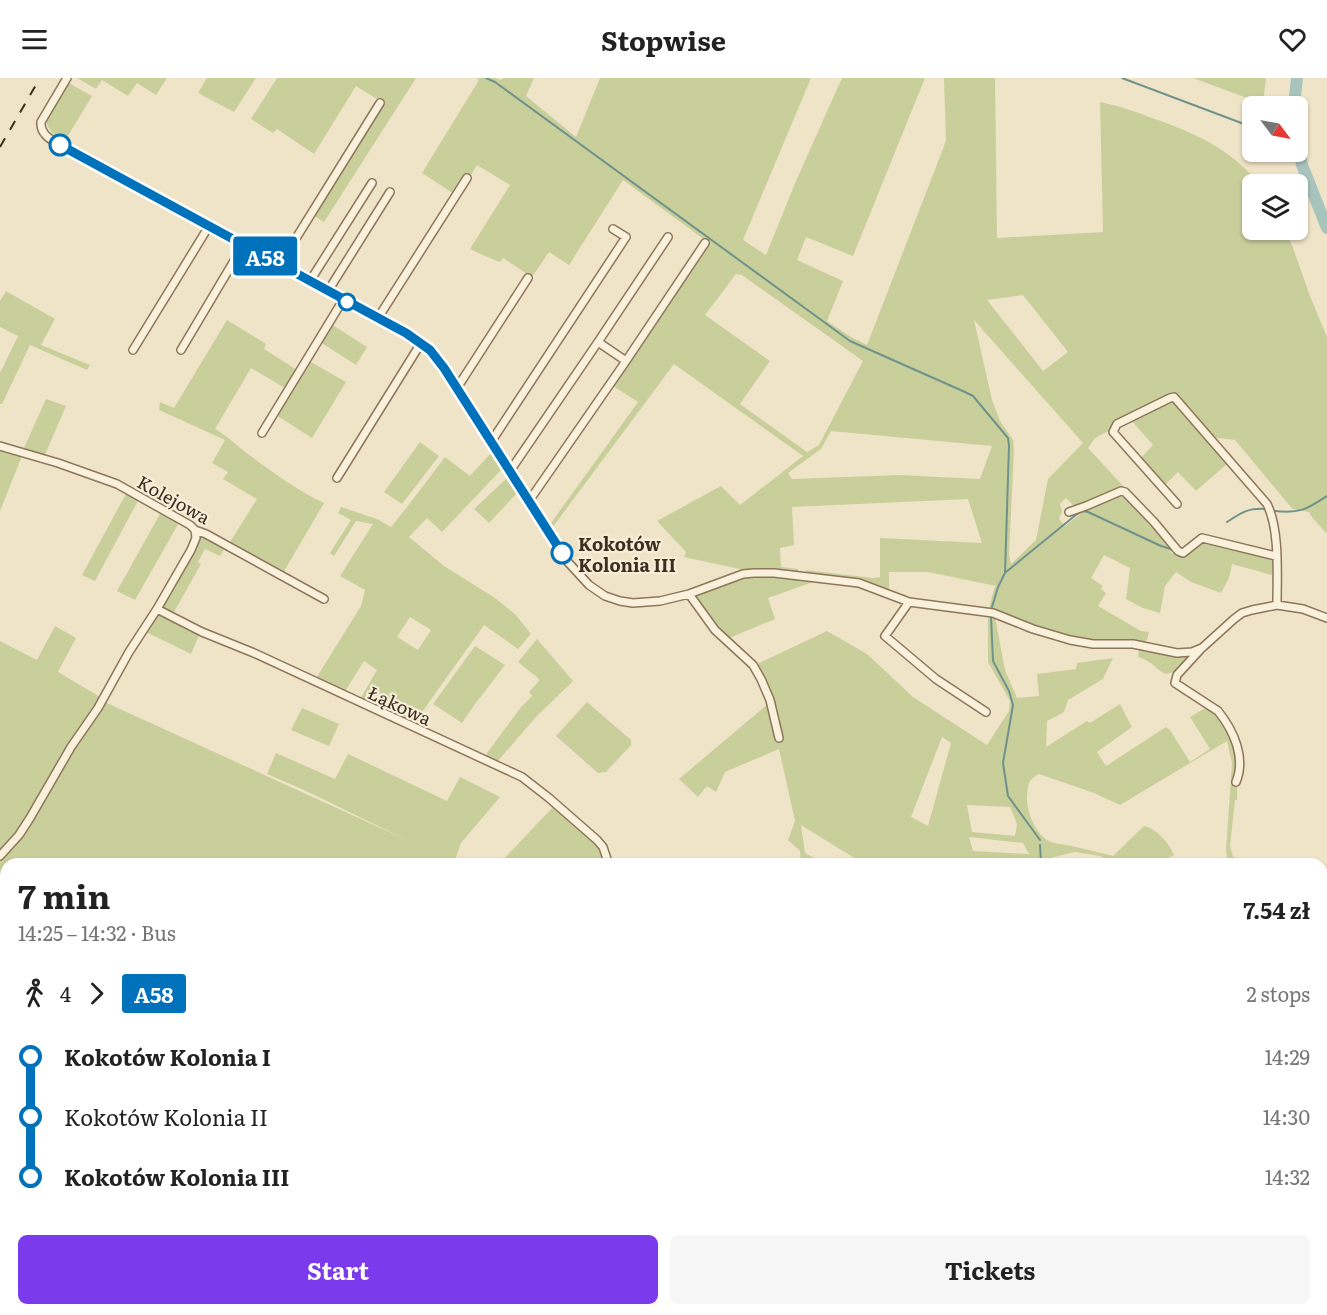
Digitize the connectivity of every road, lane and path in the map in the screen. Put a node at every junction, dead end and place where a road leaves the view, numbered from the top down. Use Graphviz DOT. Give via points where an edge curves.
graph roads {
  1 [pos="67,78"];
  2 [pos="380,103"];
  3 [pos="467,178"];
  4 [pos="372,183"];
  5 [pos="390,192"];
  6 [pos="209,226"];
  7 [pos="613,229"];
  8 [pos="668,237"];
  9 [pos="705,243"];
  10 [pos="244,244"];
  11 [pos="280,264"];
  12 [pos="528,278"];
  13 [pos="310,281"];
  14 [pos="328,291"];
  15 [pos="343,300"];
  16 [pos="378,318"];
  17 [pos="598,342"];
  18 [pos="421,343"];
  19 [pos="133,350"];
  20 [pos="181,350"];
  21 [pos="626,361"];
  22 [pos="458,388"];
  23 [pos="262,433"];
  24 [pos="491,442"];
  25 [pos="0,446"];
  26 [pos="510,471"];
  27 [pos="337,478"];
  28 [pos="529,501"];
  29 [pos="1177,504"];
  30 [pos="1069,512"];
  31 [pos="195,530"];
  32 [pos="1276,556"];
  33 [pos="689,594"];
  34 [pos="324,599"];
  35 [pos="909,602"];
  36 [pos="1277,605"];
  37 [pos="157,609"];
  38 [pos="1327,618"];
  39 [pos="1202,648"];
  40 [pos="986,712"];
  41 [pos="779,738"];
  42 [pos="1236,782"];
  43 [pos="0,856"];
  44 [pos="607,858"];
  1 -- 6 [label="street" via="43,117 41,127 45,134"];
  2 -- 11 [label="street"];
  3 -- 16 [label="street"];
  4 -- 13 [label="street"];
  5 -- 14 [label="street"];
  6 -- 10 [label="street"];
  6 -- 19 [label="street"];
  7 -- 24 [label="street" via="626,237"];
  8 -- 17 [label="street"];
  9 -- 21 [label="street"];
  10 -- 11 [label="street"];
  10 -- 20 [label="street"];
  11 -- 13 [label="street"];
  12 -- 22 [label="street"];
  13 -- 14 [label="street"];
  14 -- 15 [label="street"];
  15 -- 16 [label="street"];
  15 -- 23 [label="street"];
  16 -- 18 [label="street"];
  17 -- 21 [label="street"];
  17 -- 26 [label="street"];
  18 -- 22 [label="street"];
  18 -- 27 [label="street"];
  21 -- 28 [label="street"];
  22 -- 24 [label="street"];
  24 -- 26 [label="street"];
  25 -- 31 [label="street, Kolejowa" via="117,484"];
  26 -- 28 [label="street"];
  28 -- 33 [label="street" via="572,566 605,596 646,602"];
  29 -- 32 [label="street" via="1113,432 1116,424 1174,397 1267,504"];
  30 -- 32 [label="street" via="1121,491 1178,551 1183,553 1202,538"];
  31 -- 34 [label="street, Kolejowa"];
  31 -- 37 [label="street" via="191,550"];
  32 -- 36 [label="street"];
  33 -- 35 [label="street" via="728,579 760,573 859,584"];
  33 -- 41 [label="street" via="715,630 753,665 770,700"];
  35 -- 39 [label="street" via="993,612 1046,633 1092,644 1133,644 1177,653"];
  35 -- 40 [label="street" via="885,636 936,679"];
  36 -- 38 [label="street"];
  36 -- 39 [label="street" via="1242,613"];
  37 -- 43 [label="street" via="30,818"];
  37 -- 44 [label="street, Łąkowa" via="522,777 597,840"];
  39 -- 42 [label="street" via="1177,675 1175,683 1218,711 1229,726 1238,749"];
}
